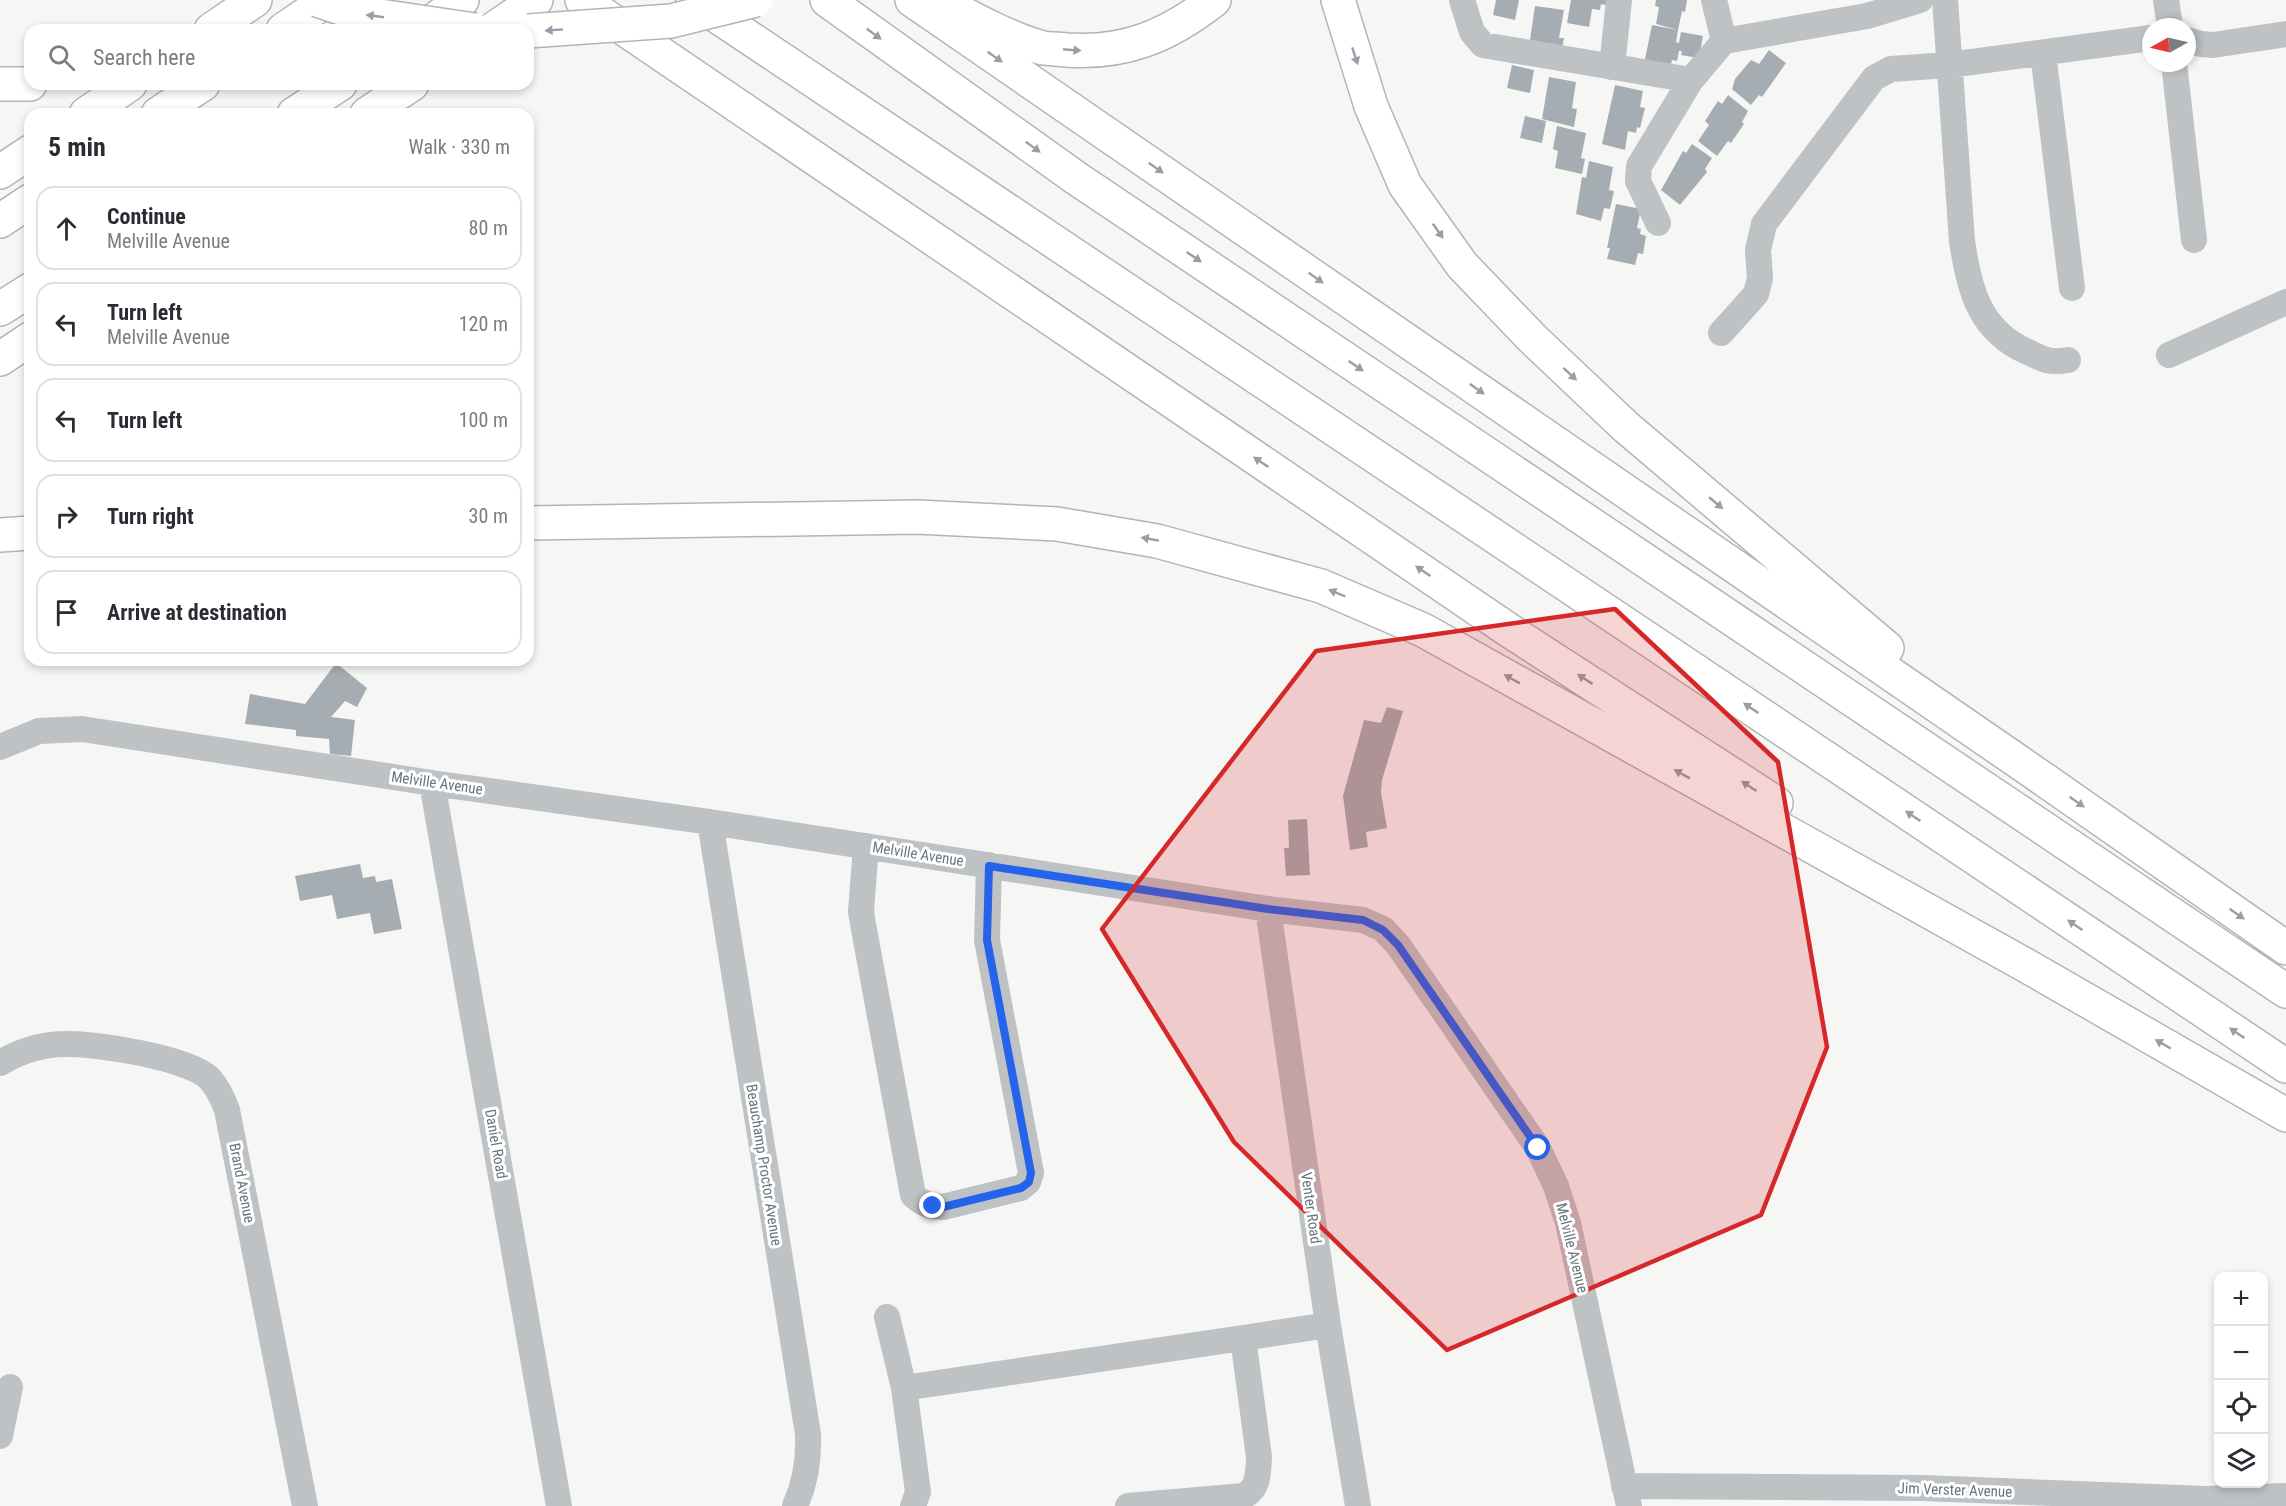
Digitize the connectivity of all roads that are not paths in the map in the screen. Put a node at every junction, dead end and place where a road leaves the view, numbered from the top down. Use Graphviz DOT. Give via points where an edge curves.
graph roads {
  1 [pos="317,0"];
  2 [pos="327,0"];
  3 [pos="462,0"];
  4 [pos="536,0"];
  5 [pos="582,0"];
  6 [pos="693,0"];
  7 [pos="756,0"];
  8 [pos="827,0"];
  9 [pos="912,0"];
  10 [pos="940,0"];
  11 [pos="1214,0"];
  12 [pos="1338,0"];
  13 [pos="1462,0"];
  14 [pos="1619,0"];
  15 [pos="1714,0"];
  16 [pos="1920,0"];
  17 [pos="1945,0"];
  18 [pos="2166,0"];
  19 [pos="247,5"];
  20 [pos="2169,18"];
  21 [pos="220,24"];
  22 [pos="292,24"];
  23 [pos="428,24"];
  24 [pos="434,24"];
  25 [pos="501,24"];
  26 [pos="534,31"];
  27 [pos="2286,34"];
  28 [pos="2142,39"];
  29 [pos="1724,41"];
  30 [pos="2196,43"];
  31 [pos="2043,53"];
  32 [pos="1949,65"];
  33 [pos="1612,67"];
  34 [pos="2175,72"];
  35 [pos="1691,80"];
  36 [pos="0,84"];
  37 [pos="24,84"];
  38 [pos="121,90"];
  39 [pos="194,90"];
  40 [pos="331,90"];
  41 [pos="403,90"];
  42 [pos="95,108"];
  43 [pos="167,108"];
  44 [pos="303,108"];
  45 [pos="376,108"];
  46 [pos="24,156"];
  47 [pos="0,172"];
  48 [pos="24,205"];
  49 [pos="0,221"];
  50 [pos="1658,223"];
  51 [pos="2194,240"];
  52 [pos="2072,288"];
  53 [pos="24,294"];
  54 [pos="2286,302"];
  55 [pos="0,309"];
  56 [pos="1721,333"];
  57 [pos="24,343"];
  58 [pos="2169,355"];
  59 [pos="0,359"];
  60 [pos="2068,360"];
  61 [pos="534,523"];
  62 [pos="24,533"];
  63 [pos="0,535"];
  64 [pos="0,747"];
  65 [pos="2029,769"];
  66 [pos="432,783"];
  67 [pos="710,822"];
  68 [pos="866,846"];
  69 [pos="989,866"];
  70 [pos="1268,909"];
  71 [pos="2286,948"];
  72 [pos="2027,966"];
  73 [pos="2286,991"];
  74 [pos="0,1063"];
  75 [pos="2286,1065"];
  76 [pos="2286,1116"];
  77 [pos="887,1317"];
  78 [pos="1328,1325"];
  79 [pos="1243,1338"];
  80 [pos="10,1387"];
  81 [pos="904,1388"];
  82 [pos="0,1436"];
  83 [pos="1626,1496"];
  84 [pos="2286,1496"];
  85 [pos="1924,1497"];
  86 [pos="1245,1501"];
  87 [pos="2207,1503"];
  88 [pos="305,1506"];
  89 [pos="559,1506"];
  90 [pos="795,1506"];
  91 [pos="913,1506"];
  92 [pos="1128,1506"];
  93 [pos="1358,1506"];
  24 -- 1 [label="highway, one-way, bridge" via="352,12"];
  2 -- 22 [label="highway"];
  3 -- 23 [label="highway"];
  4 -- 25 [label="highway"];
  72 -- 5 [label="highway, one-way" via="1504,626"];
  75 -- 6 [label="highway, one-way"];
  7 -- 26 [label="highway, one-way, bridge" via="671,21"];
  8 -- 73 [label="highway, one-way" via="1076,178"];
  9 -- 65 [label="highway, one-way"];
  10 -- 11 [label="highway, one-way" via="979,23 1043,48 1093,52 1145,41 1181,24"];
  12 -- 65 [label="highway, one-way" via="1371,106 1405,185 1462,265 1626,427"];
  13 -- 33 [label="street" via="1472,32 1483,45"];
  14 -- 33 [label="street"];
  15 -- 29 [label="street"];
  16 -- 29 [label="street" via="1867,15"];
  17 -- 32 [label="street"];
  18 -- 20 [label="street"];
  19 -- 21 [label="highway"];
  27 -- 30 [label="street" via="2213,45"];
  28 -- 31 [label="street"];
  29 -- 35 [label="street"];
  31 -- 32 [label="street"];
  31 -- 52 [label="street"];
  32 -- 56 [label="street" via="1890,69 1874,78 1764,224 1758,250 1760,278 1756,294"];
  32 -- 60 [label="street" via="1962,241 1977,304 1997,334 2017,348 2051,363"];
  33 -- 35 [label="street"];
  34 -- 51 [label="street"];
  35 -- 50 [label="street" via="1639,166 1638,181"];
  36 -- 37 [label="highway"];
  38 -- 42 [label="highway"];
  39 -- 43 [label="highway"];
  40 -- 44 [label="highway"];
  41 -- 45 [label="highway"];
  46 -- 47 [label="highway"];
  48 -- 49 [label="highway"];
  53 -- 55 [label="highway"];
  54 -- 58 [label="street"];
  57 -- 59 [label="highway"];
  72 -- 61 [label="highway, one-way" via="1423,630 1321,586 1158,541 1057,524 917,517"];
  62 -- 63 [label="highway"];
  64 -- 66 [label="street, Melville Avenue" via="39,731 82,729"];
  65 -- 71 [label="highway, one-way"];
  66 -- 67 [label="street, Melville Avenue"];
  66 -- 89 [label="street, Daniel Road"];
  67 -- 68 [label="street, Melville Avenue"];
  67 -- 90 [label="street, Beauchamp Proctor Avenue" via="808,1434 809,1454"];
  68 -- 69 [label="street, Melville Avenue"];
  68 -- 69 [label="street" via="861,911 871,972 913,1195 933,1206 1021,1188 1029,1182 1031,1173 987,940"];
  69 -- 70 [label="street, Melville Avenue"];
  70 -- 78 [label="street, Venter Road"];
  70 -- 83 [label="street, Melville Avenue" via="1363,920 1383,930 1398,945 1538,1148 1568,1223"];
  76 -- 72 [label="highway, one-way"];
  74 -- 88 [label="street, Brand Avenue" via="39,1047 68,1044 123,1051 187,1066 208,1077 220,1093 227,1110"];
  77 -- 81 [label="street"];
  78 -- 79 [label="street"];
  78 -- 93 [label="street, Venter Road"];
  79 -- 81 [label="street"];
  79 -- 86 [label="street" via="1259,1457 1258,1476"];
  80 -- 82 [label="street"];
  81 -- 91 [label="street" via="918,1492"];
  83 -- 85 [label="street, Jim Verster Avenue"];
  84 -- 87 [label="street, Jim Verster Avenue"];
  85 -- 87 [label="street, Jim Verster Avenue"];
  86 -- 92 [label="street"];
}
